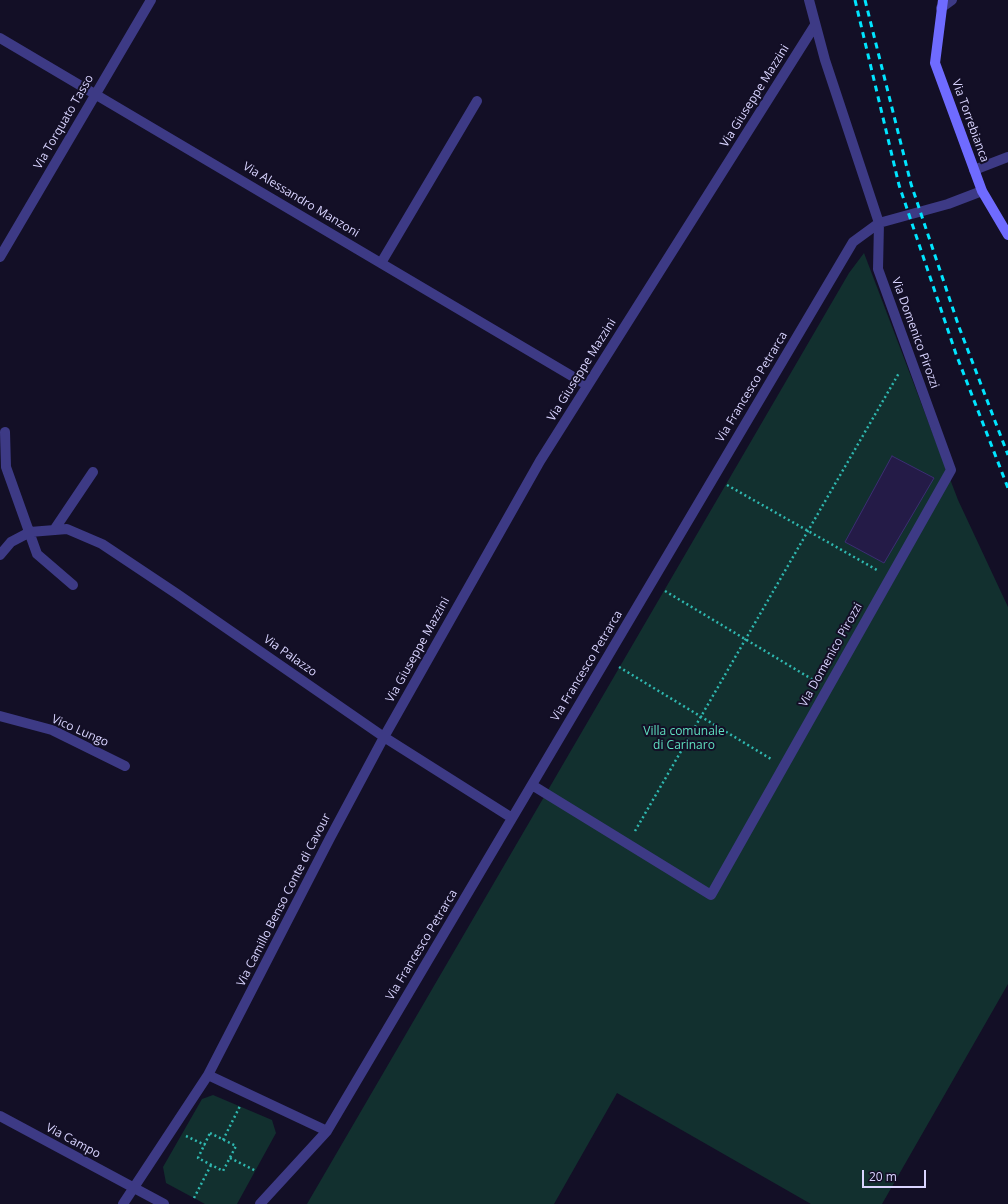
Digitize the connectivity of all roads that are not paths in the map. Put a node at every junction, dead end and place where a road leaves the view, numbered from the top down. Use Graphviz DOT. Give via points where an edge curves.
graph roads {
  1 [pos="151,0"];
  2 [pos="809,0"];
  3 [pos="952,0"];
  4 [pos="942,4"];
  5 [pos="815,25"];
  6 [pos="0,38"];
  7 [pos="96,94"];
  8 [pos="477,101"];
  9 [pos="1008,157"];
  10 [pos="974,170"];
  11 [pos="982,192"];
  12 [pos="879,223"];
  13 [pos="1008,235"];
  14 [pos="0,257"];
  15 [pos="382,263"];
  16 [pos="587,385"];
  17 [pos="5,432"];
  18 [pos="93,472"];
  19 [pos="51,531"];
  20 [pos="30,532"];
  21 [pos="0,555"];
  22 [pos="73,585"];
  23 [pos="0,716"];
  24 [pos="384,737"];
  25 [pos="125,766"];
  26 [pos="532,785"];
  27 [pos="512,818"];
  28 [pos="208,1075"];
  29 [pos="0,1116"];
  30 [pos="327,1131"];
  31 [pos="133,1188"];
  32 [pos="123,1204"];
  33 [pos="164,1204"];
  34 [pos="260,1204"];
  1 -- 7 [label="street, Via Torquato Tasso"];
  2 -- 5 [label="street, Via Domenico Pirozzi"];
  3 -- 4 [label="street"];
  4 -- 10 [label="main road, Via Torrebianca" via="935,63"];
  5 -- 12 [label="street, Via Domenico Pirozzi" via="824,60"];
  5 -- 16 [label="street, Via Giuseppe Mazzini"];
  6 -- 7 [label="street, Via Alessandro Manzoni"];
  7 -- 14 [label="street, Via Torquato Tasso"];
  7 -- 15 [label="street, Via Alessandro Manzoni"];
  8 -- 15 [label="street"];
  9 -- 10 [label="street"];
  10 -- 11 [label="main road, Via Torrebianca"];
  11 -- 12 [label="street"];
  11 -- 13 [label="main road, Via Torrebianca"];
  12 -- 26 [label="street, Via Francesco Petrarca" via="853,242"];
  12 -- 26 [label="street, Via Domenico Pirozzi" via="878,269 951,470 711,895"];
  15 -- 16 [label="street, Via Alessandro Manzoni"];
  16 -- 24 [label="street, Via Giuseppe Mazzini" via="540,461"];
  17 -- 20 [label="street" via="6,467"];
  18 -- 19 [label="street"];
  19 -- 20 [label="street, Via Palazzo"];
  19 -- 24 [label="street, Via Palazzo" via="67,530 102,544"];
  20 -- 21 [label="street" via="11,542"];
  20 -- 22 [label="street" via="37,554"];
  23 -- 25 [label="street, Vico Lungo" via="52,730"];
  24 -- 27 [label="street, Via Palazzo"];
  24 -- 28 [label="street, Via Camillo Benso Conte di Cavour"];
  26 -- 27 [label="street, Via Francesco Petrarca"];
  27 -- 30 [label="street, Via Francesco Petrarca"];
  28 -- 30 [label="street"];
  28 -- 31 [label="street, Via Camillo Benso Conte di Cavour"];
  29 -- 31 [label="street, Via Campo"];
  30 -- 34 [label="street, Via Francesco Petrarca"];
  31 -- 32 [label="street, Via Camillo Benso Conte di Cavour"];
  31 -- 33 [label="street, Via Campo"];
}
